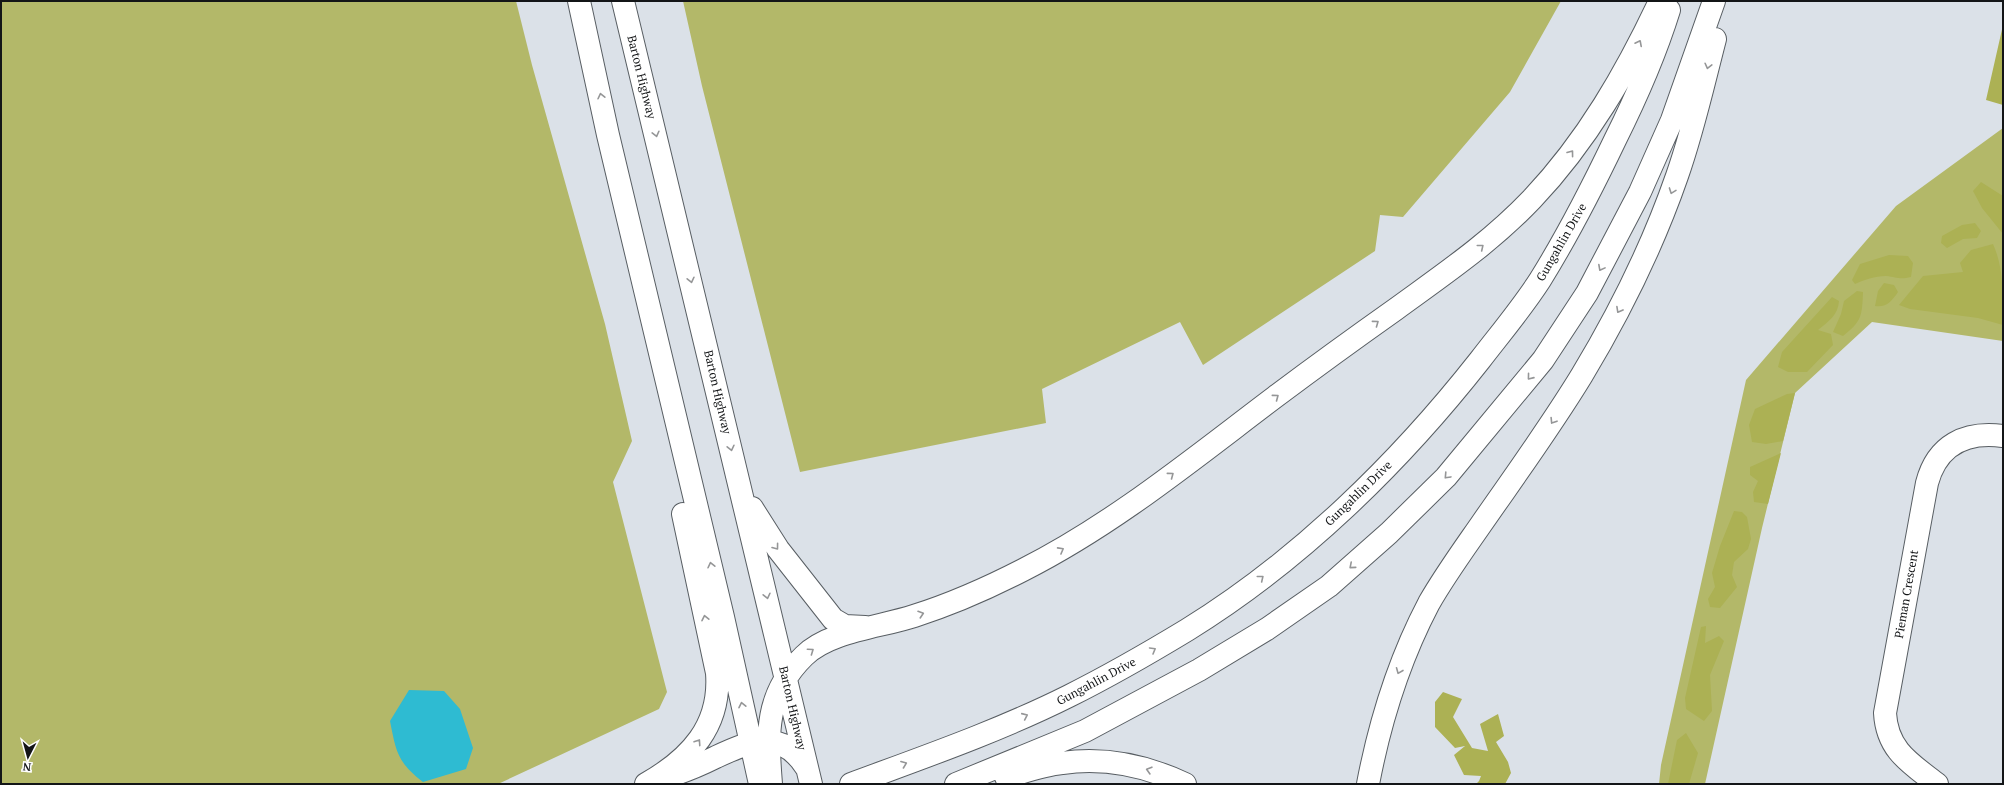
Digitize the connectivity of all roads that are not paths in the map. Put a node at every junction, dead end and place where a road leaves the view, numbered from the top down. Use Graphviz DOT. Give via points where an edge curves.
graph roads {
  1 [pos="579,1"];
  2 [pos="623,1"];
  3 [pos="1660,1"];
  4 [pos="1672,1"];
  5 [pos="1714,1"];
  6 [pos="1724,1"];
  7 [pos="608,135"];
  8 [pos="2003,436"];
  9 [pos="741,490"];
  10 [pos="883,625"];
  11 [pos="786,681"];
  12 [pos="759,742"];
  13 [pos="809,777"];
  14 [pos="859,781"];
  15 [pos="647,784"];
  16 [pos="760,784"];
  17 [pos="771,784"];
  18 [pos="956,784"];
  19 [pos="983,784"];
  20 [pos="1185,784"];
  21 [pos="1368,784"];
  22 [pos="1937,784"];
  7 -- 1 [label="main road, one-way"];
  2 -- 9 [label="main road, Barton Highway, one-way"];
  10 -- 3 [label="main road, one-way" via="927,612 979,592 1074,542 1140,498 1350,342 1452,270 1513,217 1567,158 1615,88"];
  14 -- 4 [label="main road, Gungahlin Drive, one-way" via="996,729 1068,697 1189,629 1247,589 1305,543 1362,492 1458,388 1539,281 1594,184 1635,100"];
  5 -- 18 [label="main road, one-way" via="1672,120 1640,192 1587,293 1543,360 1446,477 1389,534 1329,586 1267,629 1199,670 1085,731"];
  6 -- 21 [label="main road, one-way" via="1680,168 1622,305 1542,439 1430,602 1388,701"];
  12 -- 7 [label="main road, one-way" via="717,594"];
  15 -- 7 [label="main road, one-way" via="679,763 697,745 713,712 717,678 643,324"];
  8 -- 22 [label="main road, Pieman Crescent" via="1984,434 1955,443 1934,464 1927,483 1885,713 1888,732 1896,748"];
  9 -- 10 [label="main road, one-way" via="770,539 833,619 850,627"];
  9 -- 11 [label="main road, Barton Highway, one-way"];
  11 -- 10 [label="main road, one-way" via="803,657 822,644"];
  11 -- 12 [label="main road"];
  11 -- 13 [label="main road, Barton Highway"];
  12 -- 13 [label="main road" via="778,743 788,747 799,757"];
  12 -- 15 [label="main road"];
  12 -- 16 [label="main road"];
  12 -- 17 [label="main road"];
  20 -- 19 [label="main road, one-way" via="1137,766 1097,761 1061,763"];
}
